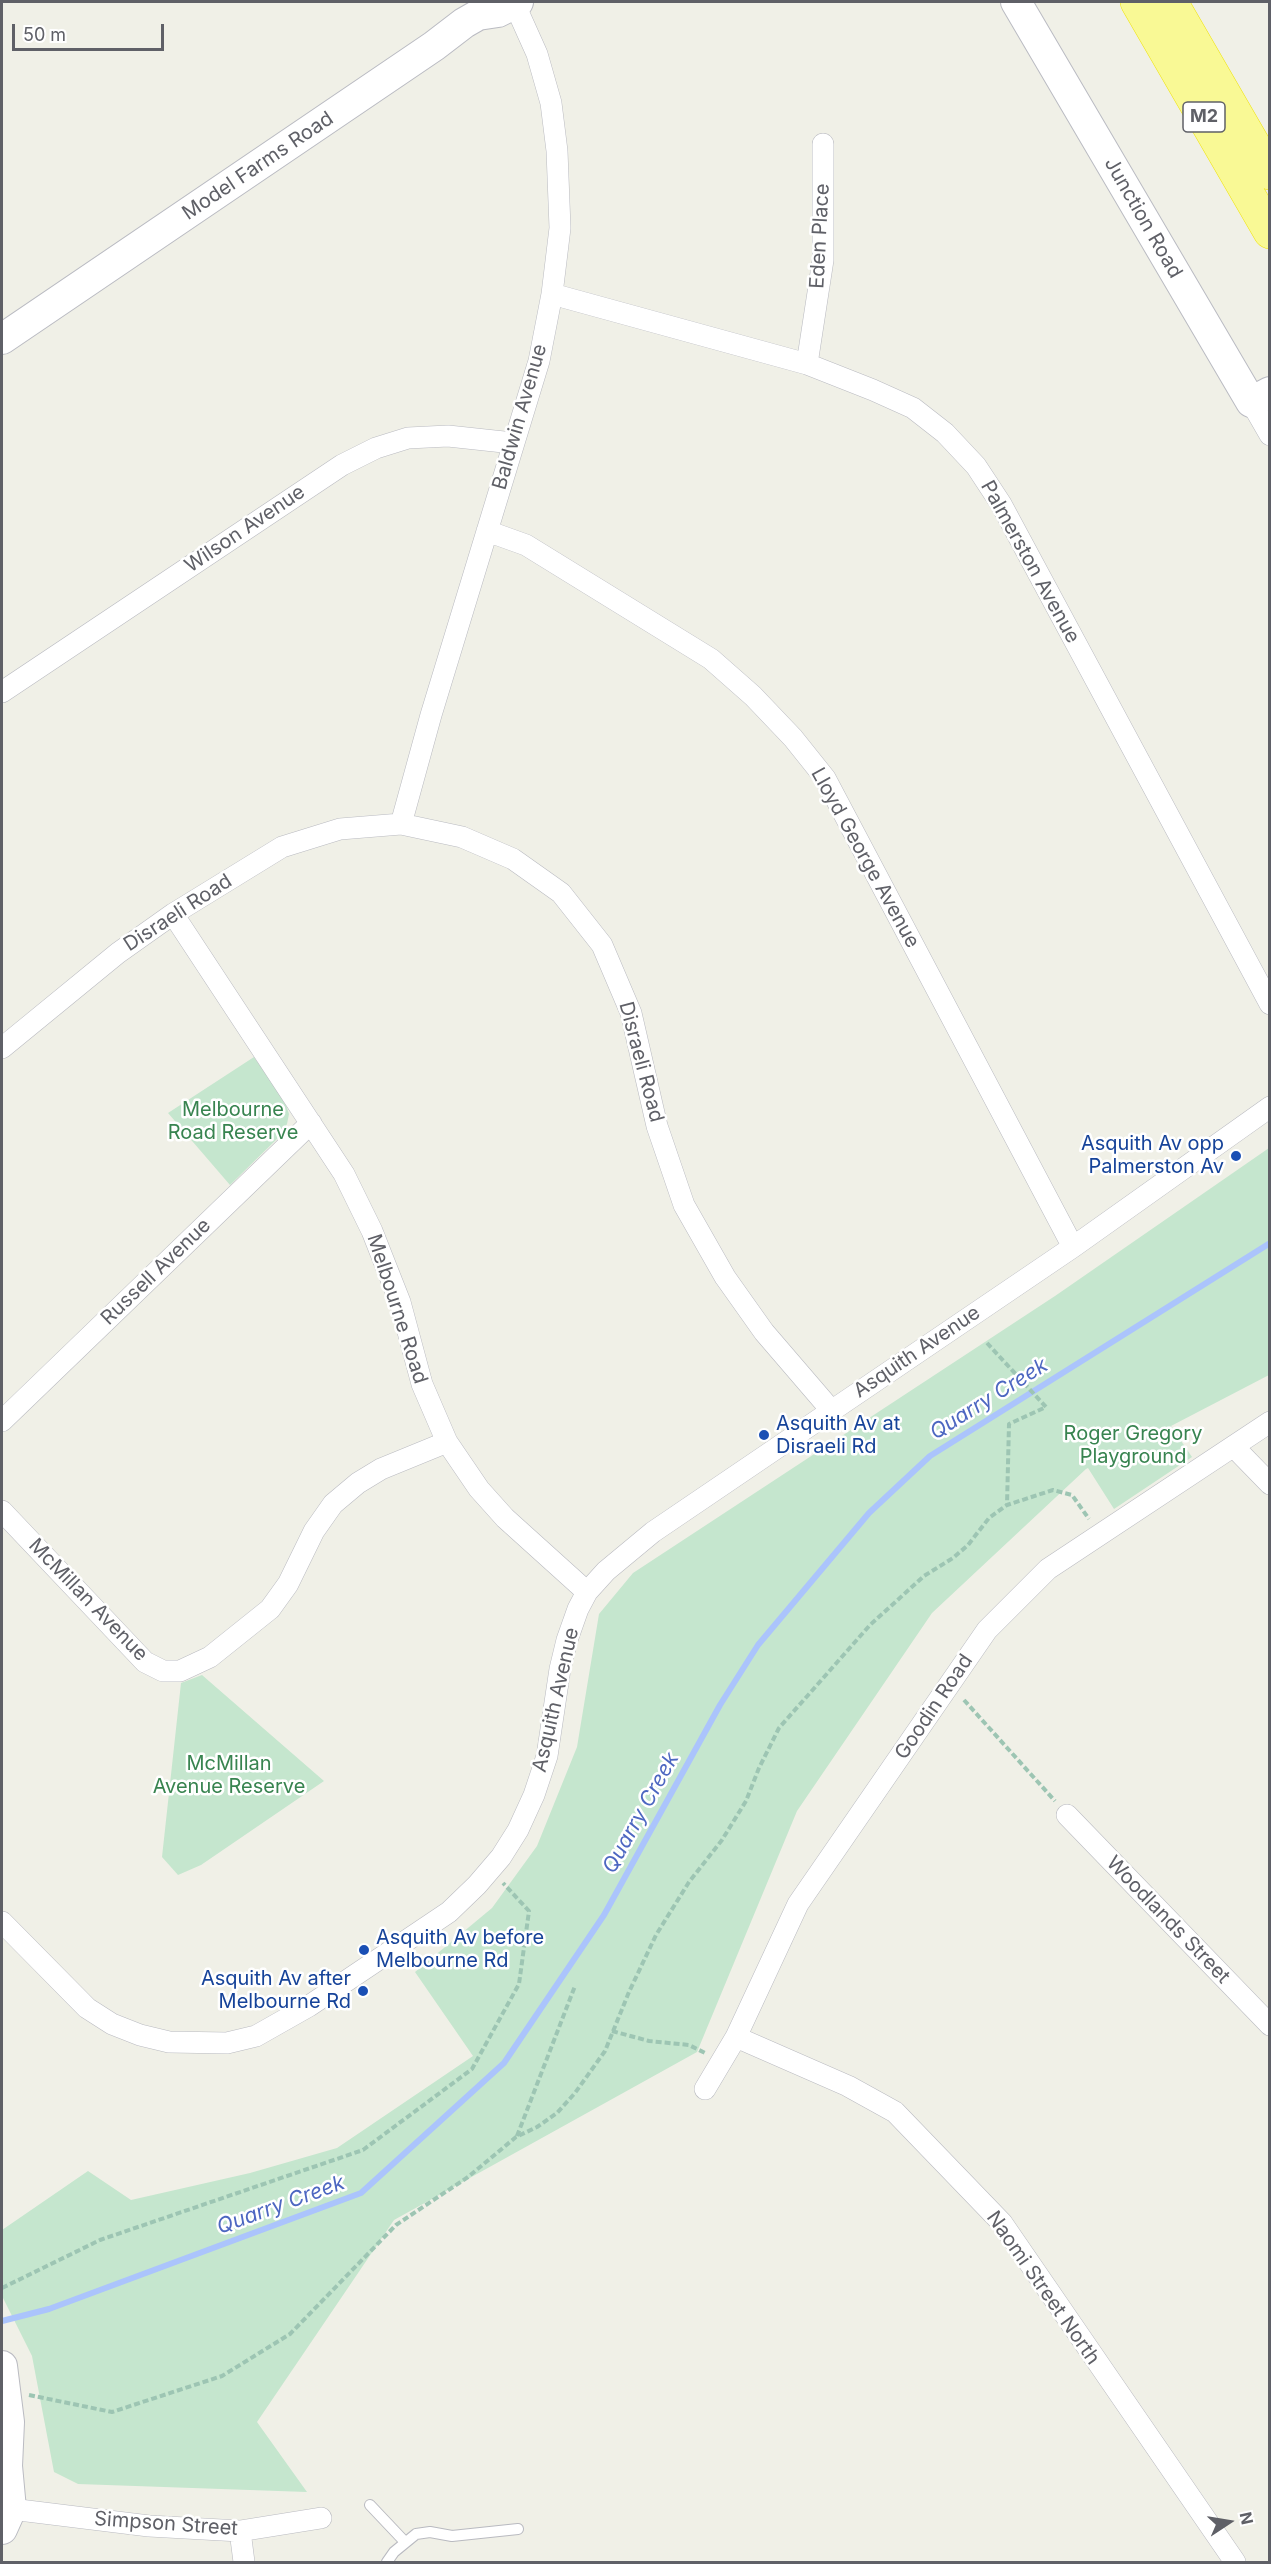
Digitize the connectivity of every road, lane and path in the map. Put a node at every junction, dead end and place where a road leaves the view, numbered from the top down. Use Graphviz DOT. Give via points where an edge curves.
graph roads {
  1 [pos="1016,2"];
  2 [pos="1137,2"];
  3 [pos="1171,2"];
  4 [pos="516,3"];
  5 [pos="823,144"];
  6 [pos="1269,173"];
  7 [pos="1269,232"];
  8 [pos="552,294"];
  9 [pos="2,339"];
  10 [pos="807,364"];
  11 [pos="1260,397"];
  12 [pos="1269,435"];
  13 [pos="513,443"];
  14 [pos="488,531"];
  15 [pos="2,692"];
  16 [pos="401,824"];
  17 [pos="173,914"];
  18 [pos="1269,1004"];
  19 [pos="2,1048"];
  20 [pos="1269,1107"];
  21 [pos="311,1123"];
  22 [pos="1073,1246"];
  23 [pos="987,1343"];
  24 [pos="831,1410"];
  25 [pos="2,1421"];
  26 [pos="1269,1422"];
  27 [pos="447,1442"];
  28 [pos="1234,1447"];
  29 [pos="1269,1484"];
  30 [pos="1007,1505"];
  31 [pos="2,1511"];
  32 [pos="1099,1536"];
  33 [pos="587,1592"];
  34 [pos="949,1685"];
  35 [pos="1067,1815"];
  36 [pos="507,1887"];
  37 [pos="2,1922"];
  38 [pos="575,1986"];
  39 [pos="1269,2025"];
  40 [pos="612,2031"];
  41 [pos="736,2037"];
  42 [pos="689,2045"];
  43 [pos="705,2089"];
  44 [pos="516,2137"];
  45 [pos="2,2288"];
  46 [pos="3,2378"];
  47 [pos="369,2505"];
  48 [pos="321,2518"];
  49 [pos="6,2519"];
  50 [pos="518,2529"];
  51 [pos="240,2531"];
  52 [pos="405,2542"];
  53 [pos="244,2562"];
  54 [pos="387,2562"];
  55 [pos="1235,2562"];
  1 -- 11 [label="street, Junction Road"];
  2 -- 7 [label="highway, M2"];
  3 -- 6 [label="highway, M2"];
  4 -- 8 [label="street, Baldwin Avenue" via="551,103 557,151 560,228"];
  4 -- 9 [label="street, Model Farms Road" via="464,23"];
  5 -- 10 [label="street, Eden Place" via="823,260"];
  8 -- 10 [label="street, Palmerston Avenue"];
  8 -- 13 [label="street, Baldwin Avenue" via="539,361"];
  10 -- 18 [label="street, Palmerston Avenue" via="913,408 976,466 1001,504"];
  11 -- 12 [label="street, Junction Road"];
  13 -- 14 [label="street, Baldwin Avenue"];
  13 -- 15 [label="street, Wilson Avenue" via="448,436 408,438 376,448 342,465"];
  14 -- 16 [label="street, Baldwin Avenue"];
  14 -- 22 [label="street, Lloyd George Avenue" via="526,544 711,659 793,738 825,778"];
  16 -- 17 [label="street, Disraeli Road" via="340,829 282,847"];
  16 -- 24 [label="street, Disraeli Road" via="462,837 513,859 561,893 602,945 631,1013 657,1126 684,1205 724,1277 764,1332"];
  17 -- 19 [label="street, Disraeli Road" via="118,953"];
  17 -- 21 [label="street, Melbourne Road"];
  20 -- 22 [label="street, Asquith Avenue"];
  21 -- 25 [label="street, Russell Avenue"];
  21 -- 27 [label="street, Melbourne Road" via="344,1174 372,1231 400,1302 422,1384"];
  22 -- 24 [label="street, Asquith Avenue"];
  23 -- 30 [label="path" via="1046,1407 1009,1424"];
  24 -- 33 [label="street, Asquith Avenue" via="645,1538"];
  26 -- 28 [label="street, Goodin Road"];
  27 -- 31 [label="street, McMillan Avenue" via="381,1469 333,1504 270,1609 210,1658 180,1671 163,1671 145,1662"];
  27 -- 33 [label="street, Melbourne Road" via="479,1489 505,1518"];
  28 -- 29 [label="street"];
  28 -- 32 [label="street, Goodin Road"];
  30 -- 32 [label="path" via="1053,1490 1072,1495"];
  30 -- 40 [label="path" via="989,1518 968,1545 924,1576 870,1625 779,1728 746,1801 656,1935"];
  32 -- 34 [label="street, Goodin Road" via="1048,1569 987,1630"];
  33 -- 37 [label="street, Asquith Avenue" via="567,1640 547,1756 534,1795 501,1857 449,1912 282,2023 256,2036 227,2043 169,2042 140,2035 87,2008"];
  34 -- 35 [label="path"];
  34 -- 41 [label="street, Goodin Road" via="798,1904"];
  35 -- 39 [label="street, Woodlands Street"];
  36 -- 45 [label="path" via="529,1911 519,1984 472,2069 363,2150 100,2240"];
  38 -- 44 [label="path"];
  40 -- 42 [label="path" via="649,2041"];
  40 -- 44 [label="path" via="605,2051 557,2113"];
  41 -- 43 [label="street, Goodin Road"];
  41 -- 55 [label="street, Naomi Street North" via="848,2086 896,2112 1002,2223"];
  44 -- 46 [label="path" via="468,2177 396,2224 290,2334 222,2376 112,2412"];
  46 -- 49 [label="street" via="9,2422"];
  47 -- 52 [label="lane"];
  48 -- 51 [label="street, Simpson Street"];
  49 -- 51 [label="street, Simpson Street"];
  50 -- 52 [label="lane" via="452,2536 423,2533"];
  51 -- 53 [label="street"];
  52 -- 54 [label="lane"];
}
